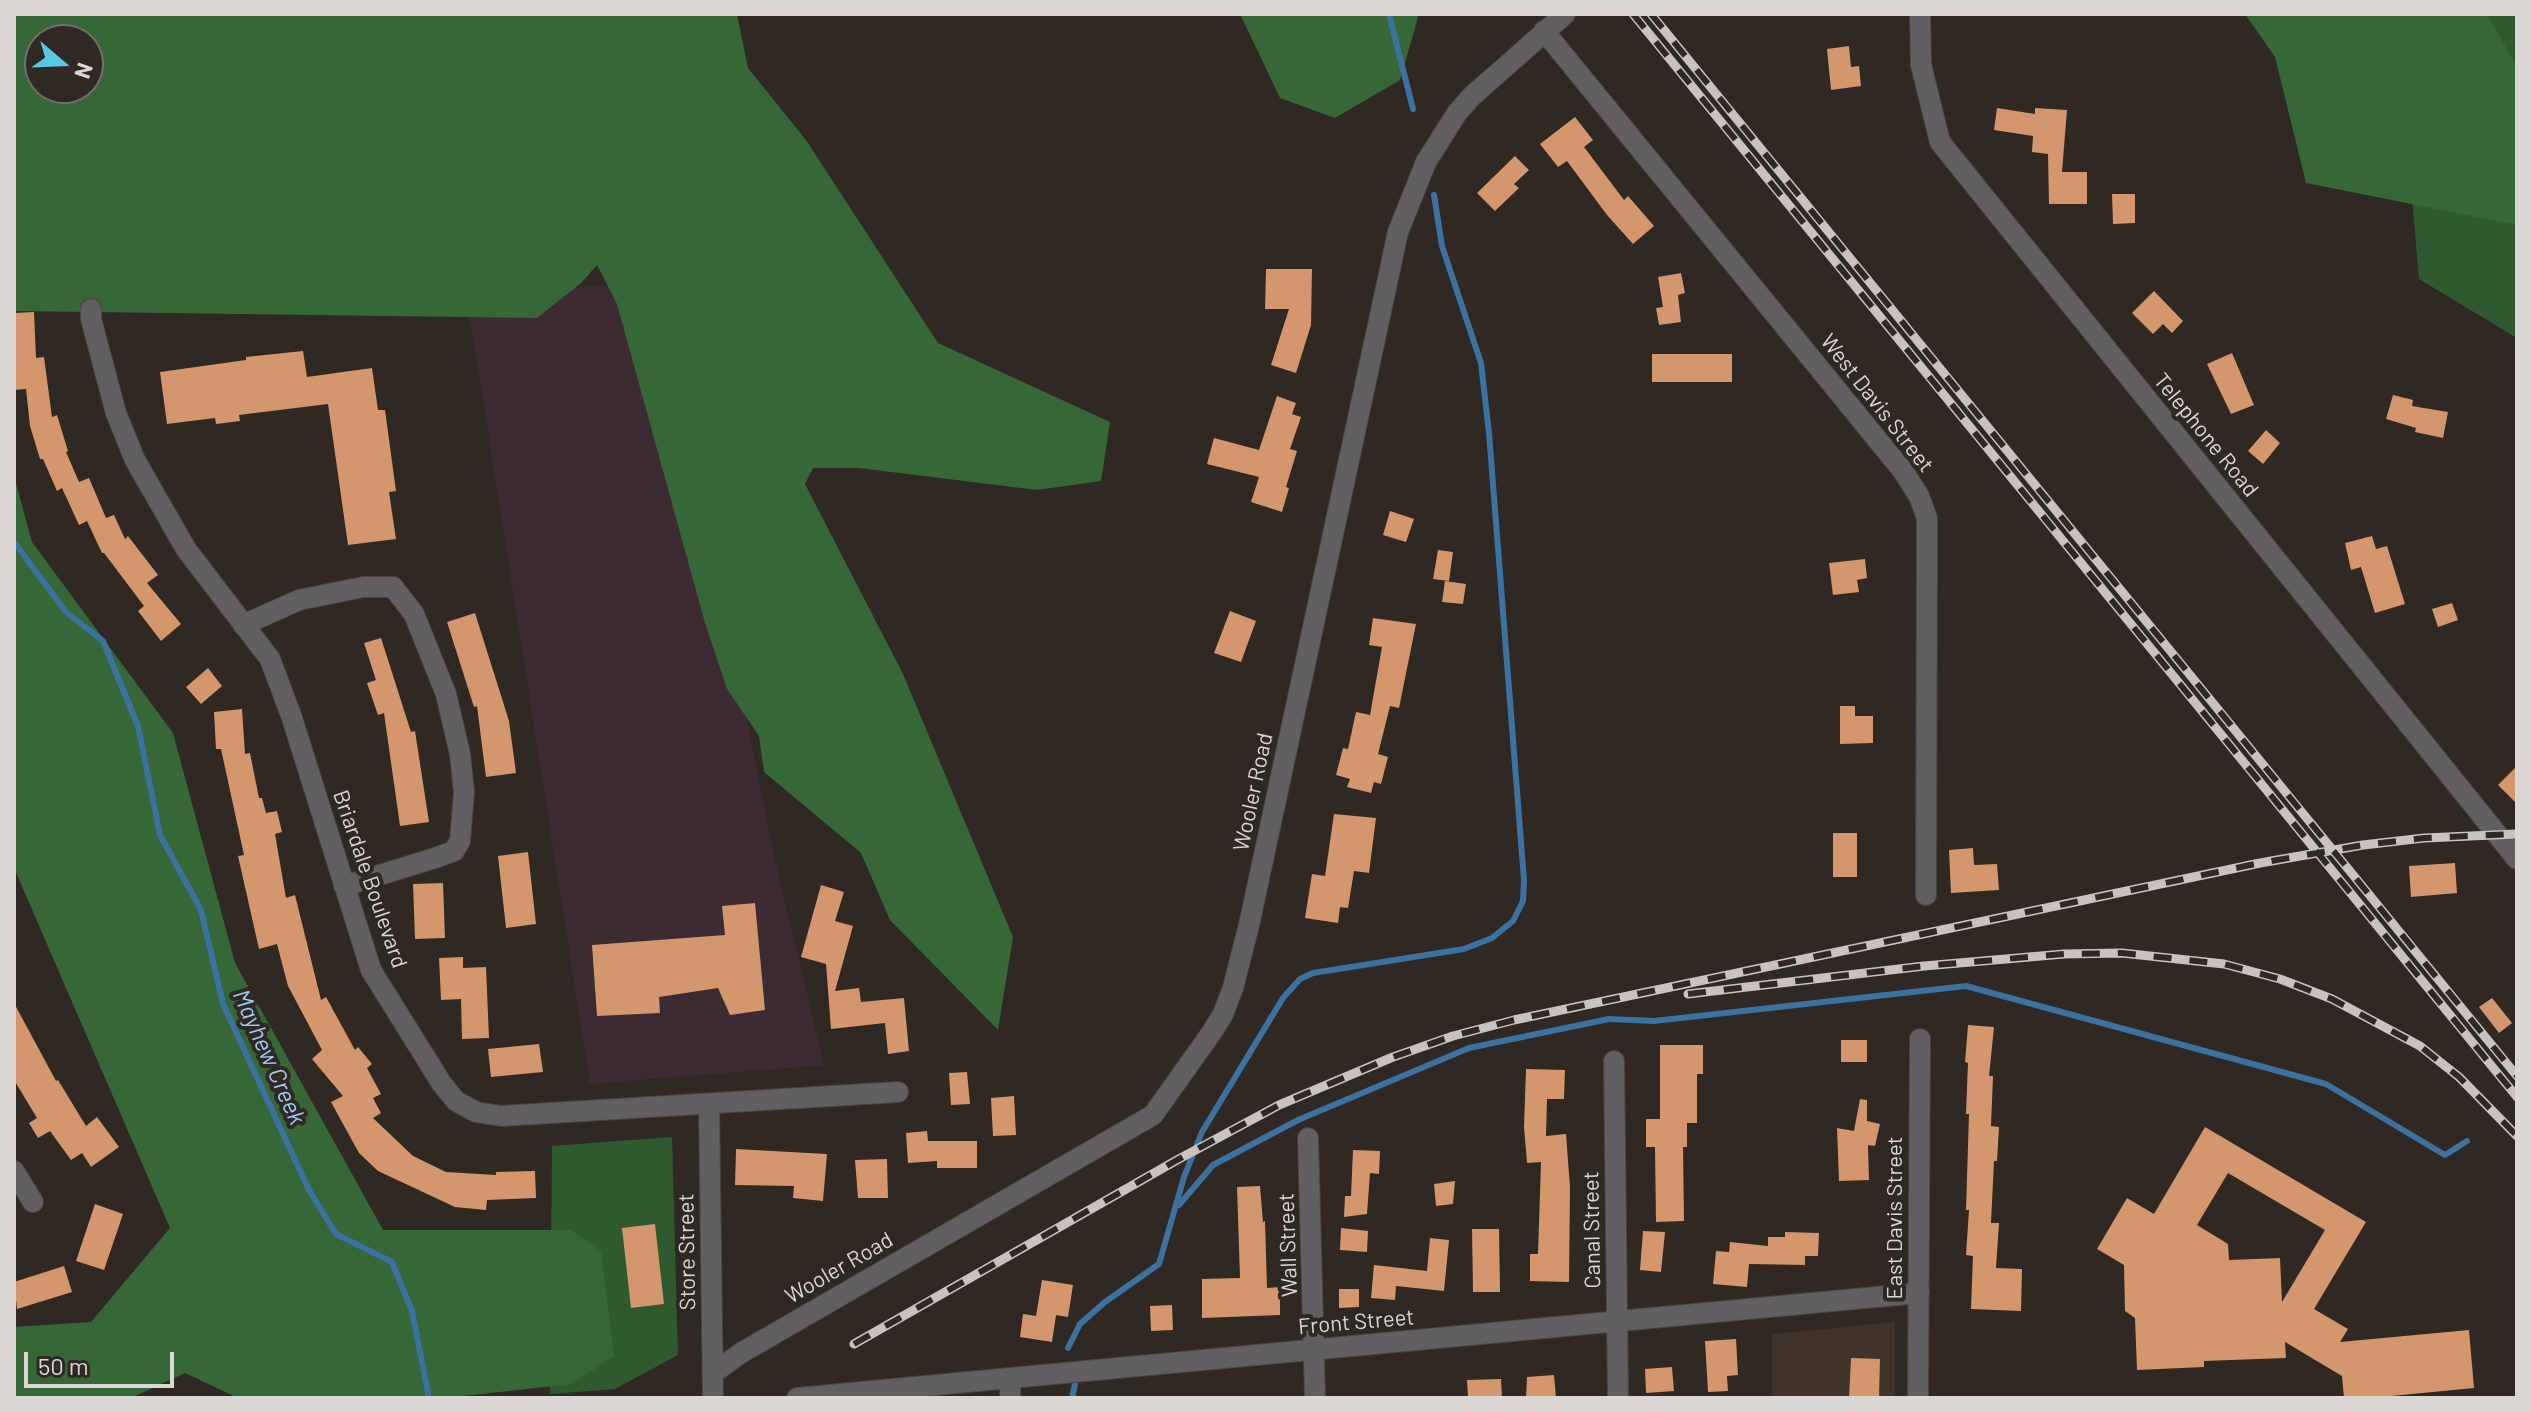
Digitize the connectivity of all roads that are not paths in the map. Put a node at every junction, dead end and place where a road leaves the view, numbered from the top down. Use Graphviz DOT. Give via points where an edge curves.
graph roads {
  1 [pos="1565,14"];
  2 [pos="1920,14"];
  3 [pos="1544,31"];
  4 [pos="91,309"];
  5 [pos="243,625"];
  6 [pos="2517,859"];
  7 [pos="344,886"];
  8 [pos="1926,895"];
  9 [pos="1920,1039"];
  10 [pos="1614,1061"];
  11 [pos="898,1092"];
  12 [pos="709,1105"];
  13 [pos="1308,1138"];
  14 [pos="14,1171"];
  15 [pos="33,1202"];
  16 [pos="1919,1293"];
  17 [pos="1617,1320"];
  18 [pos="1315,1349"];
  19 [pos="713,1373"];
  20 [pos="1011,1388"];
  21 [pos="713,1398"];
  22 [pos="797,1398"];
  23 [pos="1315,1398"];
  24 [pos="1618,1398"];
  25 [pos="1918,1398"];
  1 -- 3 [label="street, Wooler Road"];
  2 -- 6 [label="street, Telephone Road" via="1921,65 1940,142"];
  3 -- 8 [label="street, West Davis Street" via="1919,496 1927,518"];
  3 -- 19 [label="street, Wooler Road" via="1457,113 1426,162 1398,232 1249,925 1233,988 1212,1032 1153,1115"];
  4 -- 5 [label="street, Briardale Boulevard" via="116,413 135,460 186,549"];
  5 -- 7 [label="street, Briardale Boulevard" via="279,680"];
  5 -- 7 [label="street" via="299,600 363,587 393,587 414,614 446,694 464,792 460,841 454,851"];
  7 -- 12 [label="street, Briardale Boulevard" via="371,970 456,1101 476,1112 501,1116"];
  9 -- 16 [label="street, East Davis Street"];
  10 -- 17 [label="street, Canal Street"];
  11 -- 12 [label="street, Briardale Boulevard"];
  12 -- 19 [label="street, Store Street"];
  13 -- 18 [label="street, Wall Street"];
  14 -- 15 [label="street"];
  16 -- 17 [label="street, Front Street"];
  16 -- 25 [label="street, East Davis Street"];
  17 -- 18 [label="street, Front Street"];
  17 -- 24 [label="street, Canal Street"];
  18 -- 20 [label="street, Front Street"];
  18 -- 23 [label="street, Wall Street"];
  19 -- 21 [label="street, Store Street"];
  20 -- 22 [label="street, Front Street"];
}
